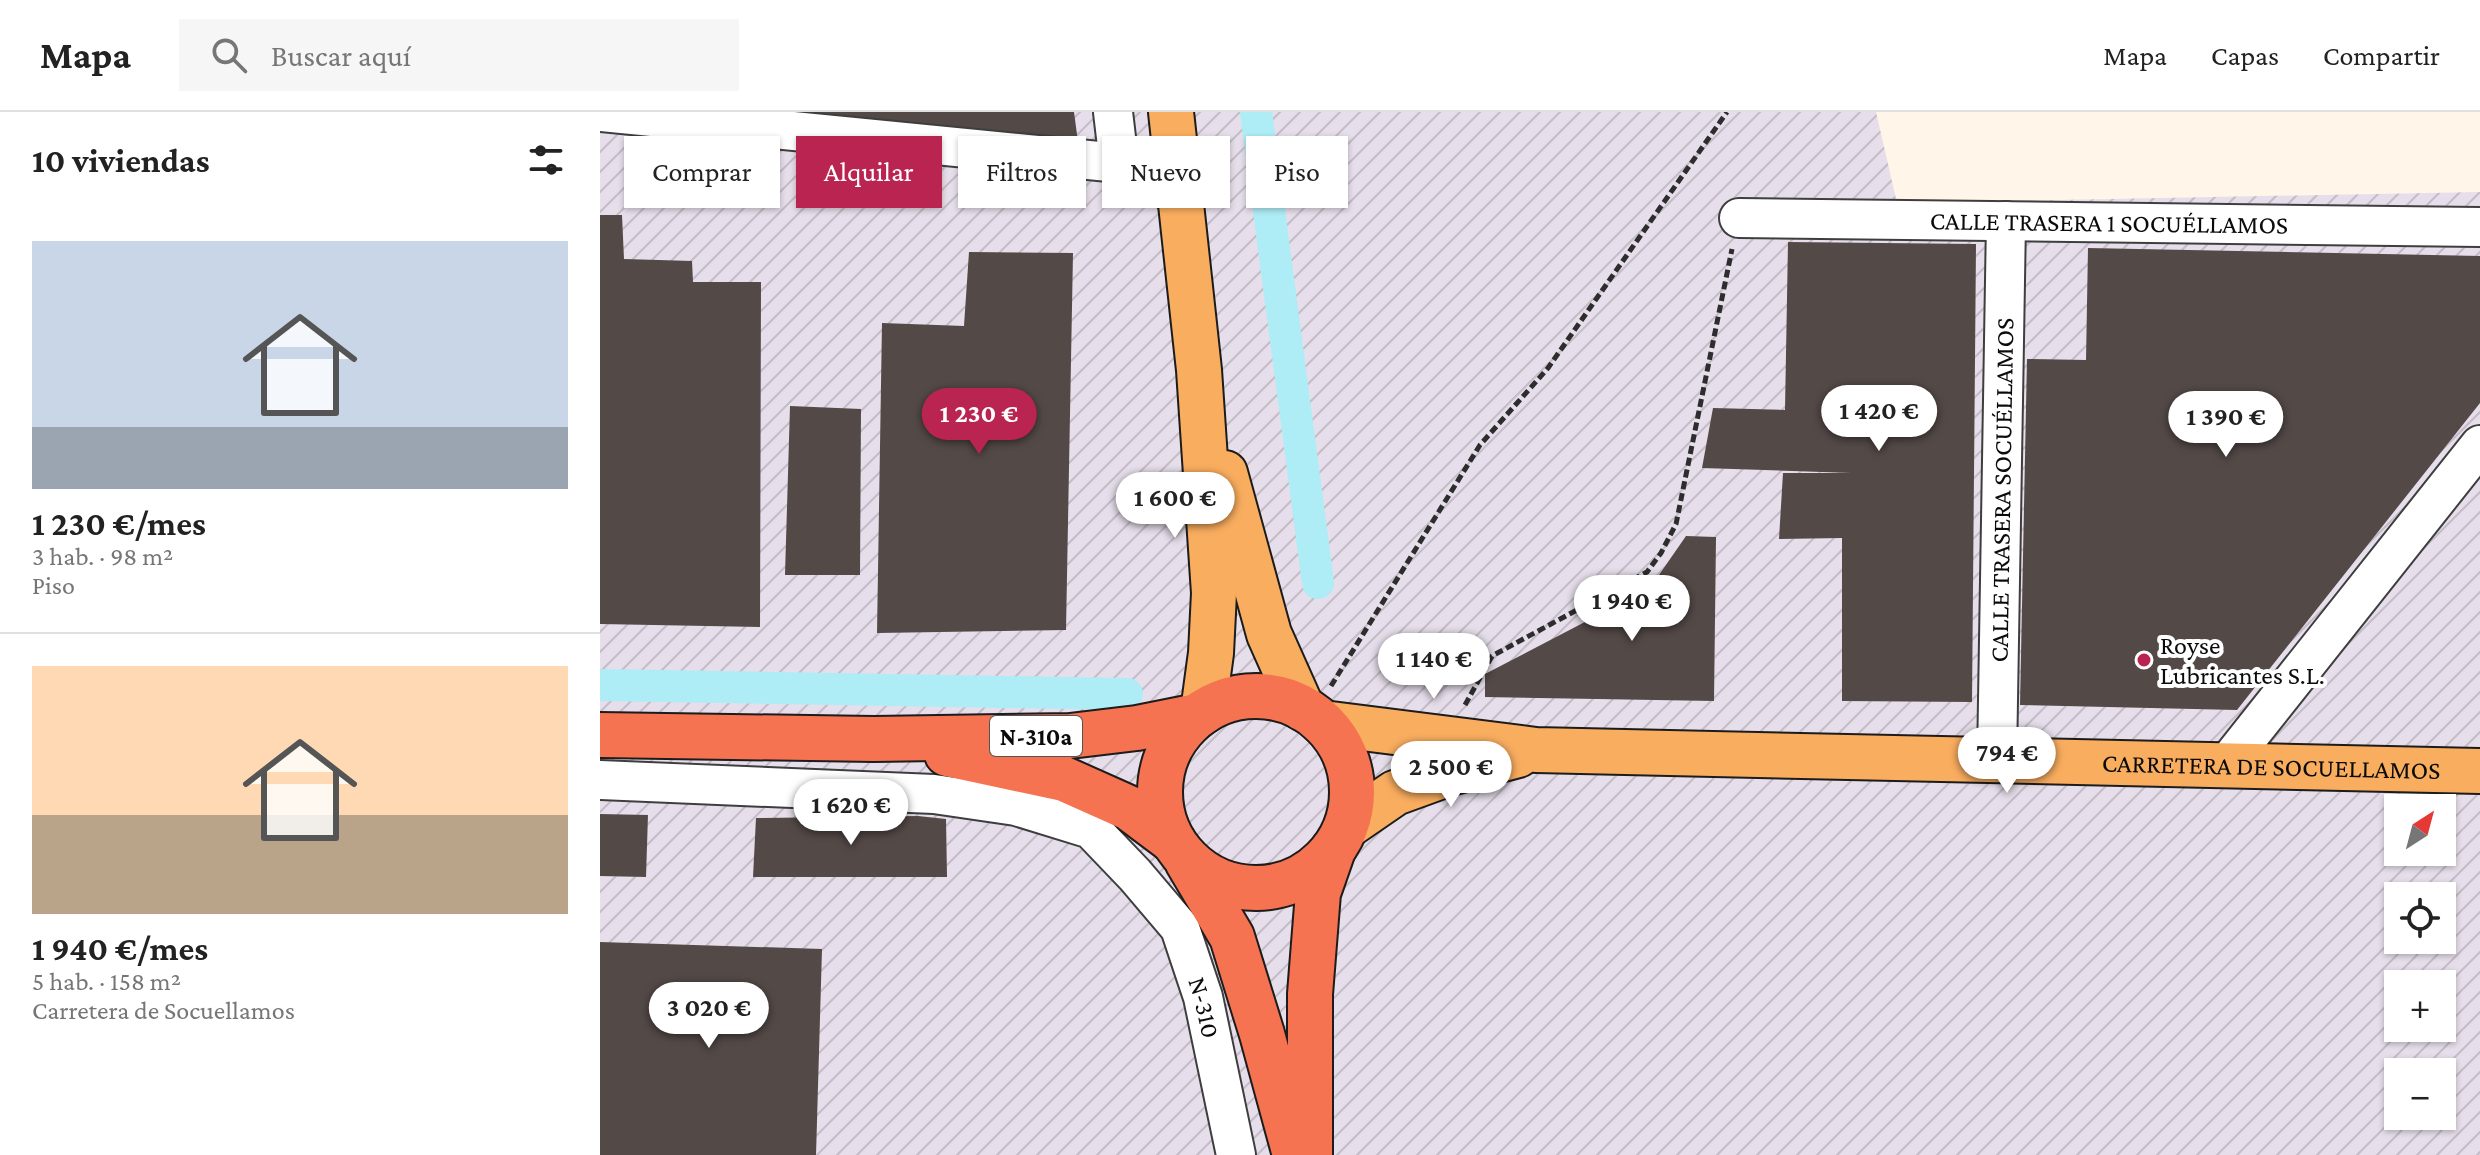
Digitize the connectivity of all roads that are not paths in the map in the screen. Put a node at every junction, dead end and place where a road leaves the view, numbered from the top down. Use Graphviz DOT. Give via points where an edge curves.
graph roads {
  1 [pos="600,112"];
  2 [pos="1113,112"];
  3 [pos="1171,112"];
  4 [pos="1116,136"];
  5 [pos="1174,136"];
  6 [pos="1102,161"];
  7 [pos="1184,208"];
  8 [pos="1739,218"];
  9 [pos="2006,221"];
  10 [pos="2480,227"];
  11 [pos="1199,370"];
  12 [pos="2480,445"];
  13 [pos="1200,714"];
  14 [pos="1312,715"];
  15 [pos="600,735"];
  16 [pos="874,739"];
  17 [pos="1536,750"];
  18 [pos="1997,760"];
  19 [pos="2226,765"];
  20 [pos="2480,771"];
  21 [pos="600,780"];
  22 [pos="1340,838"];
  23 [pos="1178,848"];
  24 [pos="1236,1155"];
  25 [pos="1295,1155"];
  26 [pos="1310,1155"];
  1 -- 6 [label="street"];
  2 -- 4 [label="street"];
  3 -- 5 [label="main road"];
  7 -- 11 [label="main road"];
  8 -- 9 [label="street, CALLE TRASERA 1 SOCUÉLLAMOS"];
  9 -- 10 [label="street, CALLE TRASERA 1 SOCUÉLLAMOS"];
  9 -- 18 [label="street, CALLE TRASERA SOCUÉLLAMOS"];
  11 -- 13 [label="main road" via="1214,593"];
  11 -- 14 [label="main road" via="1269,634"];
  12 -- 19 [label="street"];
  13 -- 14 [label="highway, N-310a" via="1226,700 1251,696 1278,699"];
  13 -- 16 [label="highway, N-310a" via="1070,736"];
  13 -- 23 [label="highway, N-310a" via="1177,736 1162,774 1162,815"];
  14 -- 17 [label="main road"];
  14 -- 22 [label="highway" via="1344,753 1353,789"];
  15 -- 16 [label="highway, N-310a"];
  16 -- 23 [label="highway, N-310a" via="1064,779 1129,808"];
  17 -- 18 [label="main road, CARRETERA DE SOCUELLAMOS"];
  17 -- 22 [label="main road" via="1395,793"];
  18 -- 19 [label="main road, CARRETERA DE SOCUELLAMOS"];
  19 -- 20 [label="main road, CARRETERA DE SOCUELLAMOS"];
  21 -- 24 [label="street, N-310" via="934,794 1016,806 1091,829 1180,928 1203,997"];
  22 -- 23 [label="highway, N-310a" via="1308,874 1277,886 1243,888 1210,877"];
  22 -- 26 [label="highway" via="1318,893 1310,994"];
  23 -- 25 [label="highway, N-310a" via="1232,937"];
}
